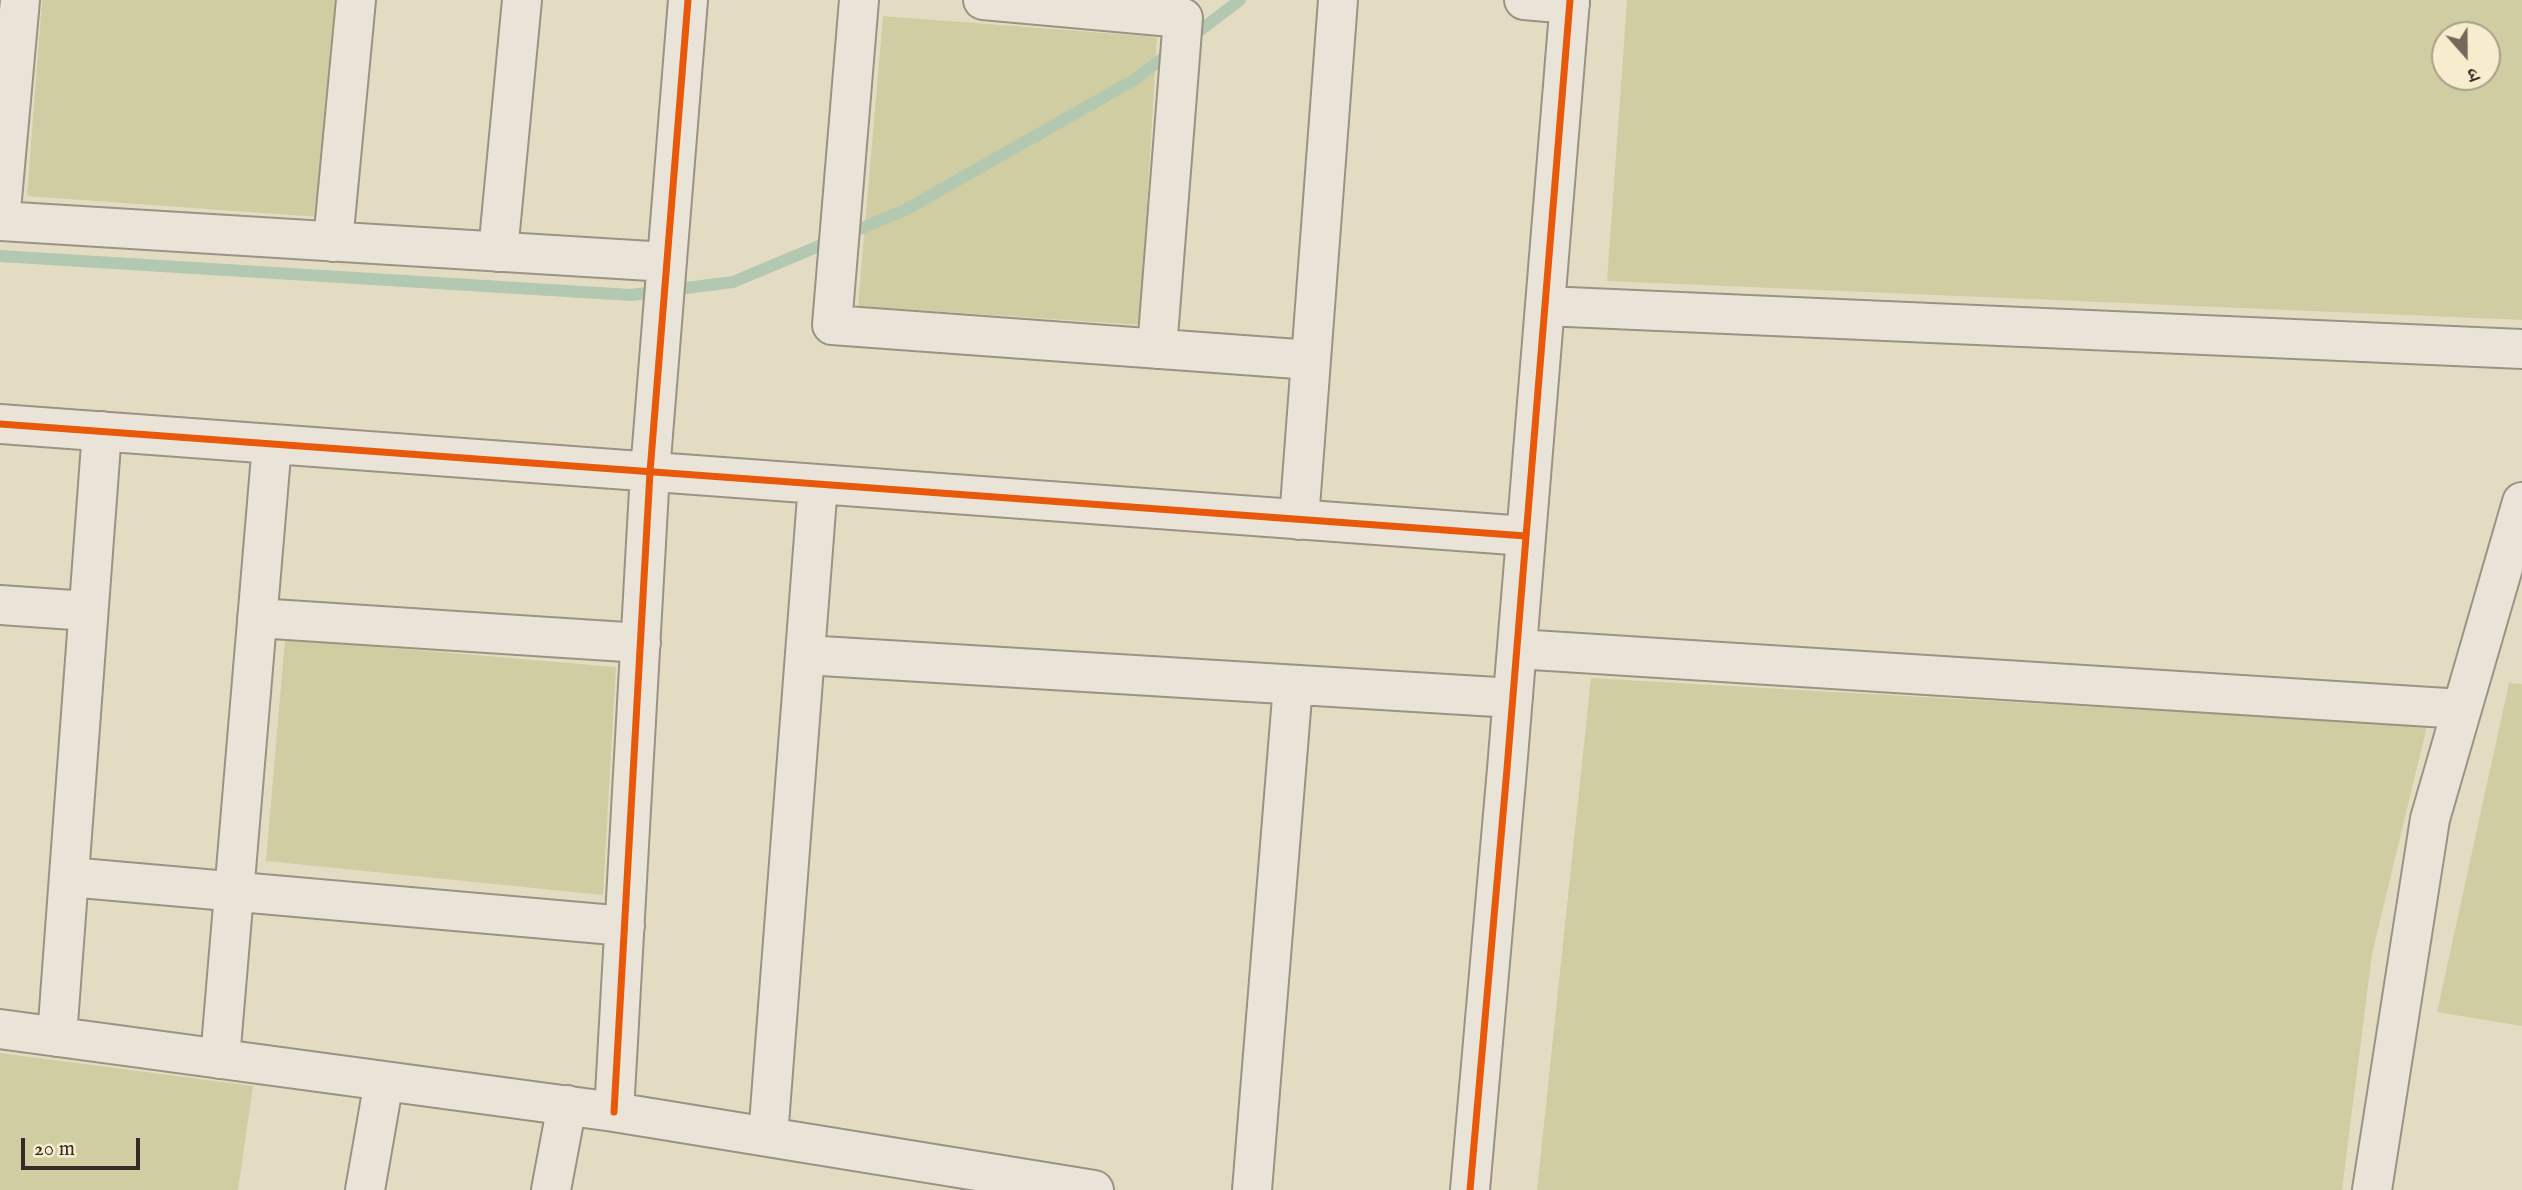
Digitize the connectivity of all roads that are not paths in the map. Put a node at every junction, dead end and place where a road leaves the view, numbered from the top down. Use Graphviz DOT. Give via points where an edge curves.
graph roads {
  1 [pos="20,0"];
  2 [pos="356,0"];
  3 [pos="522,0"];
  4 [pos="688,0"];
  5 [pos="859,0"];
  6 [pos="983,0"];
  7 [pos="1338,0"];
  8 [pos="1524,0"];
  9 [pos="1570,2"];
  10 [pos="0,221"];
  11 [pos="333,242"];
  12 [pos="498,252"];
  13 [pos="665,284"];
  14 [pos="1545,306"];
  15 [pos="1157,349"];
  16 [pos="2522,349"];
  17 [pos="1311,360"];
  18 [pos="0,424"];
  19 [pos="102,431"];
  20 [pos="272,443"];
  21 [pos="650,472"];
  22 [pos="818,484"];
  23 [pos="2522,502"];
  24 [pos="1299,520"];
  25 [pos="1526,536"];
  26 [pos="0,605"];
  27 [pos="88,611"];
  28 [pos="257,618"];
  29 [pos="640,642"];
  30 [pos="1517,649"];
  31 [pos="805,655"];
  32 [pos="1293,685"];
  33 [pos="1513,698"];
  34 [pos="2462,709"];
  35 [pos="69,877"];
  36 [pos="235,891"];
  37 [pos="625,926"];
  38 [pos="0,1029"];
  39 [pos="57,1037"];
  40 [pos="220,1059"];
  41 [pos="384,1081"];
  42 [pos="567,1105"];
  43 [pos="614,1112"];
  44 [pos="768,1137"];
  45 [pos="923,1176"];
  46 [pos="365,1190"];
  47 [pos="551,1190"];
  48 [pos="1088,1190"];
  49 [pos="1094,1190"];
  50 [pos="1252,1190"];
  51 [pos="1470,1190"];
  52 [pos="2372,1190"];
  1 -- 10 [label="street"];
  2 -- 11 [label="street"];
  3 -- 12 [label="street"];
  4 -- 13 [label="street"];
  5 -- 15 [label="street" via="832,325"];
  6 -- 15 [label="street" via="1183,18"];
  7 -- 17 [label="street"];
  8 -- 9 [label="street"];
  9 -- 14 [label="street"];
  10 -- 11 [label="street"];
  11 -- 12 [label="street"];
  12 -- 13 [label="street"];
  13 -- 21 [label="street"];
  14 -- 16 [label="street"];
  14 -- 25 [label="street"];
  15 -- 17 [label="street"];
  17 -- 24 [label="street"];
  18 -- 19 [label="street"];
  19 -- 20 [label="street"];
  19 -- 27 [label="street"];
  20 -- 21 [label="street"];
  20 -- 28 [label="street"];
  21 -- 22 [label="street"];
  21 -- 29 [label="street"];
  22 -- 24 [label="street"];
  22 -- 31 [label="street"];
  23 -- 34 [label="street"];
  24 -- 25 [label="street"];
  25 -- 30 [label="street"];
  26 -- 27 [label="street"];
  27 -- 35 [label="street"];
  28 -- 29 [label="street"];
  28 -- 36 [label="street"];
  29 -- 37 [label="street"];
  30 -- 33 [label="street"];
  30 -- 34 [label="street"];
  31 -- 32 [label="street"];
  31 -- 44 [label="street"];
  32 -- 33 [label="street"];
  32 -- 50 [label="street"];
  33 -- 51 [label="street"];
  34 -- 52 [label="street" via="2430,819"];
  35 -- 36 [label="street"];
  35 -- 39 [label="street"];
  36 -- 37 [label="street"];
  36 -- 40 [label="street"];
  37 -- 43 [label="street"];
  38 -- 39 [label="street"];
  39 -- 40 [label="street"];
  40 -- 41 [label="street"];
  41 -- 42 [label="street"];
  41 -- 46 [label="street"];
  42 -- 43 [label="street"];
  42 -- 47 [label="street"];
  43 -- 44 [label="street"];
  44 -- 45 [label="street"];
  45 -- 48 [label="street"];
  48 -- 49 [label="street"];
}
